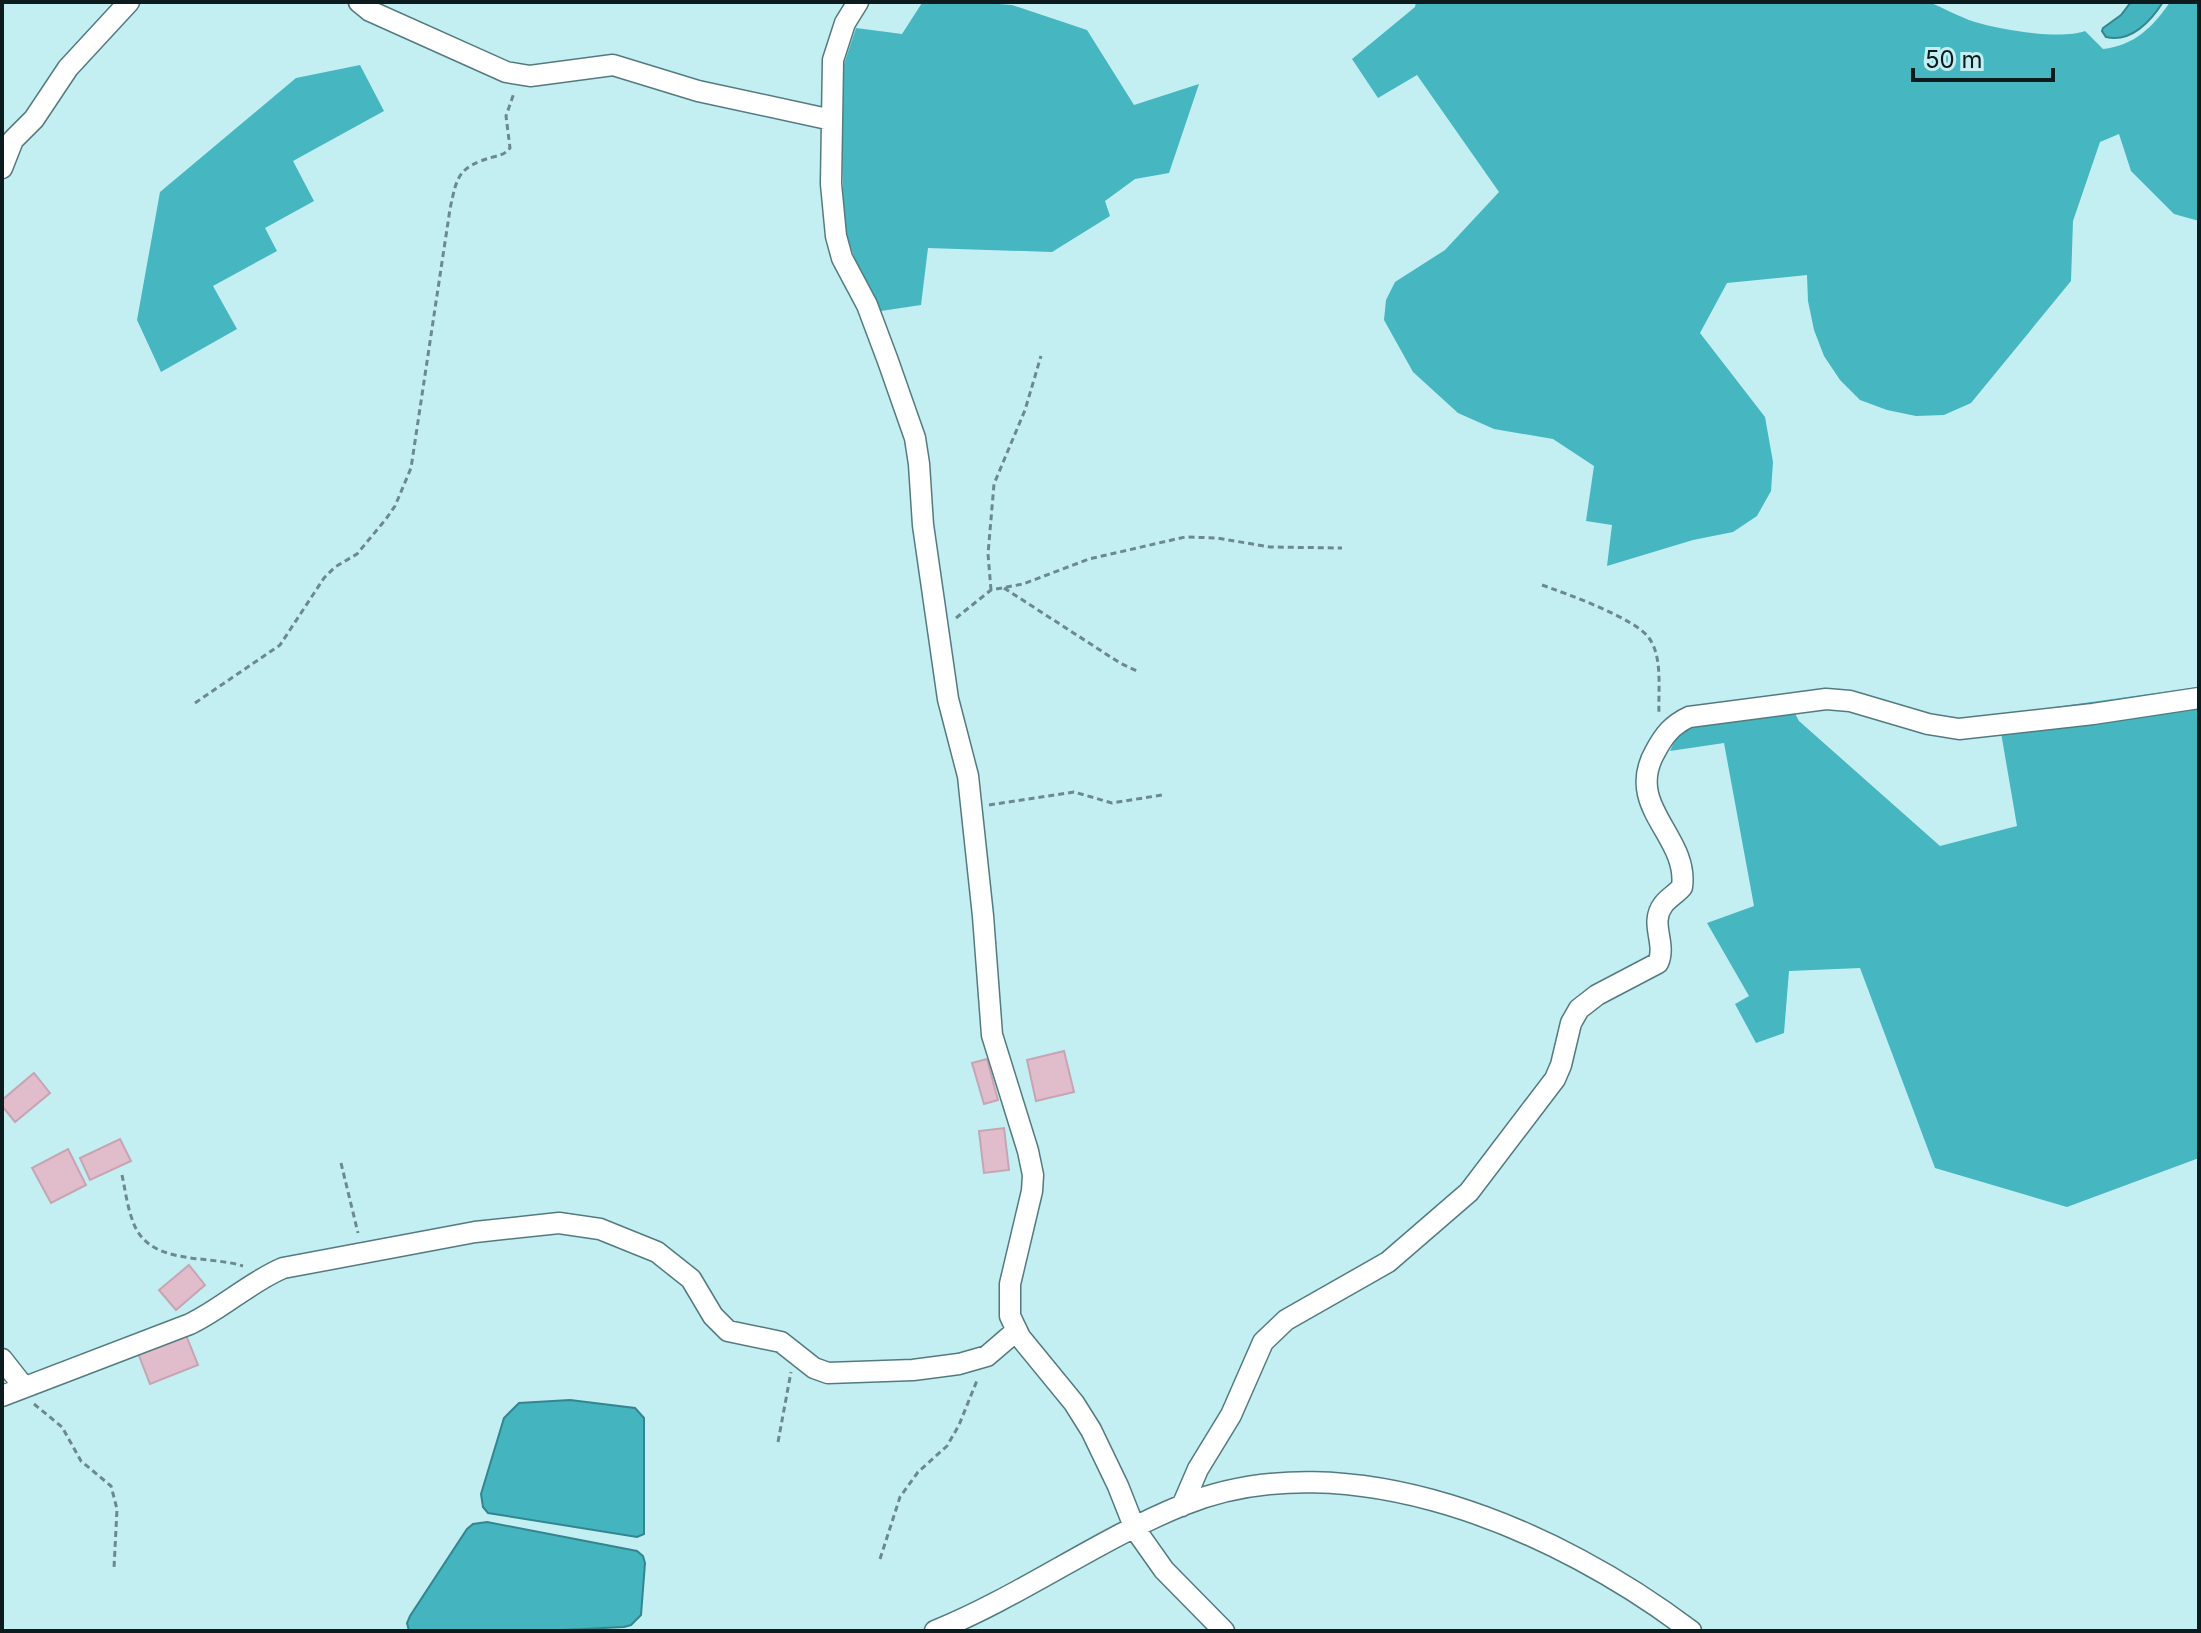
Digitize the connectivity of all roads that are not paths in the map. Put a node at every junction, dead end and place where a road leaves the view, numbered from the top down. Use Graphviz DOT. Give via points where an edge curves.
graph roads {
  1 [pos="129,2"];
  2 [pos="359,2"];
  3 [pos="858,2"];
  4 [pos="832,120"];
  5 [pos="2,168"];
  6 [pos="2199,698"];
  7 [pos="1016,1331"];
  8 [pos="2,1359"];
  9 [pos="24,1387"];
  10 [pos="2,1396"];
  11 [pos="1182,1506"];
  12 [pos="1135,1529"];
  13 [pos="935,1631"];
  14 [pos="1224,1631"];
  15 [pos="1691,1631"];
  1 -- 5 [label="street" via="68,68 13,140"];
  2 -- 4 [label="street" via="506,72 530,76 613,65 698,91"];
  3 -- 4 [label="street" via="833,60"];
  4 -- 7 [label="street" via="836,236 915,438 948,699 968,776 992,1035 1033,1175 1010,1284 1010,1316"];
  6 -- 11 [label="street" via="1959,729 1850,701 1810,700 1675,723 1647,766 1646,789 1683,879 1657,917 1662,948 1658,963 1579,1009 1555,1079 1469,1192 1388,1262 1286,1320 1263,1342"];
  7 -- 9 [label="street" via="987,1356 959,1364 828,1373 774,1340 728,1331 691,1279 657,1252 600,1229 559,1223 475,1232 283,1268 190,1324"];
  7 -- 12 [label="street" via="1091,1430"];
  8 -- 9 [label="street"];
  9 -- 10 [label="street"];
  11 -- 12 [label="street"];
  11 -- 15 [label="street" via="1231,1491 1303,1482 1390,1490 1500,1523 1553,1546 1618,1581"];
  12 -- 13 [label="street"];
  12 -- 14 [label="street" via="1164,1570"];
}
